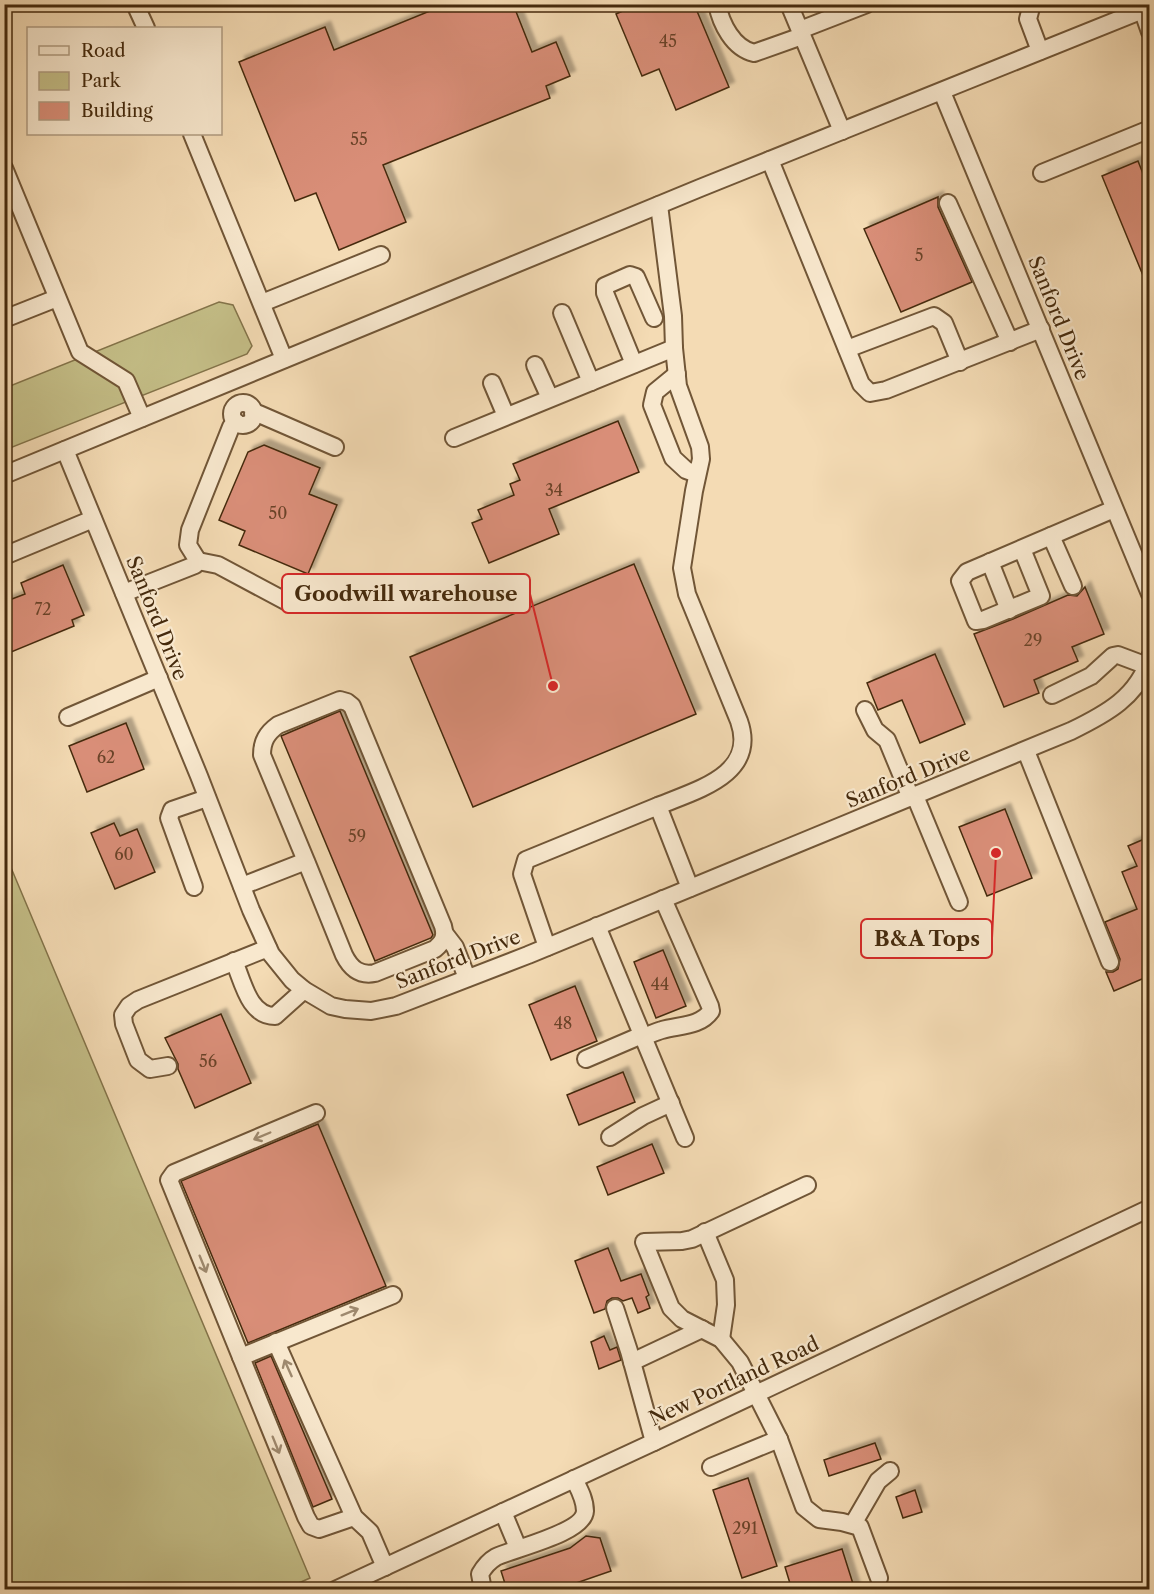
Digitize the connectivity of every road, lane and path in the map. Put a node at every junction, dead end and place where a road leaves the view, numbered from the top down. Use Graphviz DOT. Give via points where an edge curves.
graph roads {
  1 [pos="135,4"];
  2 [pos="717,4"];
  3 [pos="789,4"];
  4 [pos="867,4"];
  5 [pos="1032,4"];
  6 [pos="1146,8"];
  7 [pos="146,27"];
  8 [pos="1149,32"];
  9 [pos="801,33"];
  10 [pos="1040,51"];
  11 [pos="942,92"];
  12 [pos="1149,129"];
  13 [pos="842,131"];
  14 [pos="192,135"];
  15 [pos="770,160"];
  16 [pos="4,168"];
  17 [pos="1042,173"];
  18 [pos="948,203"];
  19 [pos="659,205"];
  20 [pos="381,255"];
  21 [pos="57,298"];
  22 [pos="262,303"];
  23 [pos="562,313"];
  24 [pos="654,318"];
  25 [pos="4,319"];
  26 [pos="1041,329"];
  27 [pos="1010,342"];
  28 [pos="674,348"];
  29 [pos="847,349"];
  30 [pos="284,359"];
  31 [pos="960,362"];
  32 [pos="634,364"];
  33 [pos="535,365"];
  34 [pos="677,374"];
  35 [pos="591,381"];
  36 [pos="230,382"];
  37 [pos="492,383"];
  38 [pos="550,398"];
  39 [pos="239,404"];
  40 [pos="253,414"];
  41 [pos="506,416"];
  42 [pos="142,418"];
  43 [pos="236,422"];
  44 [pos="454,438"];
  45 [pos="335,447"];
  46 [pos="65,450"];
  47 [pos="697,474"];
  48 [pos="4,475"];
  49 [pos="1114,509"];
  50 [pos="93,519"];
  51 [pos="1051,536"];
  52 [pos="1022,549"];
  53 [pos="4,556"];
  54 [pos="198,561"];
  55 [pos="990,562"];
  56 [pos="1145,572"];
  57 [pos="1073,586"];
  58 [pos="124,593"];
  59 [pos="1149,594"];
  60 [pos="291,604"];
  61 [pos="1009,610"];
  62 [pos="1149,663"];
  63 [pos="159,678"];
  64 [pos="1053,695"];
  65 [pos="865,710"];
  66 [pos="68,717"];
  67 [pos="1026,751"];
  68 [pos="913,797"];
  69 [pos="207,798"];
  70 [pos="658,806"];
  71 [pos="306,861"];
  72 [pos="242,886"];
  73 [pos="194,887"];
  74 [pos="690,888"];
  75 [pos="663,899"];
  76 [pos="959,902"];
  77 [pos="597,926"];
  78 [pos="445,934"];
  79 [pos="547,947"];
  80 [pos="268,948"];
  81 [pos="234,961"];
  82 [pos="1110,962"];
  83 [pos="467,978"];
  84 [pos="304,990"];
  85 [pos="643,1036"];
  86 [pos="586,1059"];
  87 [pos="168,1066"];
  88 [pos="671,1103"];
  89 [pos="316,1113"];
  90 [pos="610,1137"];
  91 [pos="685,1138"];
  92 [pos="807,1185"];
  93 [pos="1149,1208"];
  94 [pos="705,1232"];
  95 [pos="393,1295"];
  96 [pos="615,1308"];
  97 [pos="702,1329"];
  98 [pos="721,1339"];
  99 [pos="276,1342"];
  100 [pos="241,1357"];
  101 [pos="632,1362"];
  102 [pos="757,1394"];
  103 [pos="779,1439"];
  104 [pos="654,1442"];
  105 [pos="711,1467"];
  106 [pos="890,1471"];
  107 [pos="574,1479"];
  108 [pos="503,1512"];
  109 [pos="354,1517"];
  110 [pos="853,1524"];
  111 [pos="518,1548"];
  112 [pos="385,1567"];
  113 [pos="879,1578"];
  114 [pos="335,1590"];
  115 [pos="483,1590"];
  1 -- 7 [label="street"];
  2 -- 9 [label="street" via="727,31 749,52"];
  3 -- 9 [label="street"];
  4 -- 9 [label="street"];
  5 -- 10 [label="street" via="1028,20"];
  6 -- 8 [label="street"];
  6 -- 10 [label="street"];
  9 -- 13 [label="street"];
  10 -- 11 [label="street"];
  11 -- 13 [label="street"];
  11 -- 26 [label="street, Sanford Drive"];
  12 -- 17 [label="street"];
  13 -- 15 [label="street"];
  14 -- 22 [label="street"];
  15 -- 19 [label="street"];
  15 -- 29 [label="street"];
  16 -- 21 [label="street"];
  18 -- 27 [label="street"];
  19 -- 28 [label="street"];
  19 -- 30 [label="street"];
  20 -- 22 [label="street"];
  21 -- 25 [label="street"];
  21 -- 42 [label="street" via="80,352 126,381"];
  22 -- 30 [label="street"];
  23 -- 35 [label="street"];
  24 -- 32 [label="street" via="636,277 630,275 605,286"];
  26 -- 27 [label="street"];
  26 -- 49 [label="street, Sanford Drive"];
  27 -- 31 [label="street"];
  28 -- 32 [label="street"];
  28 -- 34 [label="street"];
  29 -- 31 [label="street" via="861,384 870,393"];
  29 -- 31 [label="street" via="934,316 944,323"];
  30 -- 36 [label="street"];
  32 -- 35 [label="street"];
  33 -- 38 [label="street"];
  34 -- 47 [label="street" via="700,447"];
  34 -- 47 [label="street" via="659,386 652,405 673,458"];
  35 -- 38 [label="street"];
  36 -- 39 [label="street"];
  36 -- 42 [label="street"];
  37 -- 41 [label="street"];
  38 -- 41 [label="street"];
  39 -- 40 [label="street" via="248,405"];
  39 -- 43 [label="street" via="232,413"];
  40 -- 43 [label="street" via="248,423"];
  40 -- 45 [label="street"];
  41 -- 44 [label="street"];
  42 -- 46 [label="street"];
  43 -- 54 [label="street" via="190,530 188,545"];
  46 -- 48 [label="street"];
  46 -- 50 [label="street, Sanford Drive"];
  47 -- 70 [label="street" via="683,580 739,721 743,742 729,772"];
  49 -- 51 [label="street"];
  49 -- 56 [label="street, Sanford Drive"];
  50 -- 53 [label="street"];
  50 -- 58 [label="street, Sanford Drive"];
  51 -- 52 [label="street"];
  51 -- 57 [label="street"];
  52 -- 55 [label="street"];
  52 -- 61 [label="street" via="1041,597"];
  54 -- 58 [label="street"];
  54 -- 60 [label="street" via="218,565"];
  55 -- 61 [label="street"];
  55 -- 61 [label="street" via="967,572 960,581 974,620"];
  56 -- 59 [label="street, Sanford Drive"];
  58 -- 63 [label="street, Sanford Drive"];
  62 -- 64 [label="street" via="1113,656 1091,676"];
  62 -- 67 [label="street, Sanford Drive" via="1132,692 1103,715"];
  63 -- 66 [label="street"];
  63 -- 69 [label="street, Sanford Drive"];
  65 -- 68 [label="street" via="875,729 887,740"];
  67 -- 68 [label="street, Sanford Drive"];
  67 -- 82 [label="street"];
  68 -- 74 [label="street, Sanford Drive"];
  68 -- 76 [label="street"];
  69 -- 72 [label="street, Sanford Drive"];
  69 -- 73 [label="street" via="172,810 169,818"];
  70 -- 74 [label="street"];
  70 -- 79 [label="street" via="526,860 522,874"];
  71 -- 72 [label="street"];
  71 -- 78 [label="street" via="347,962 358,972 375,973 435,950"];
  71 -- 78 [label="street" via="262,746 270,730 278,725 340,700 352,706"];
  72 -- 80 [label="street, Sanford Drive"];
  74 -- 75 [label="street, Sanford Drive"];
  75 -- 77 [label="street, Sanford Drive"];
  75 -- 85 [label="street" via="711,1011 681,1027"];
  77 -- 79 [label="street, Sanford Drive"];
  77 -- 85 [label="street"];
  78 -- 83 [label="street" via="455,947"];
  79 -- 83 [label="street, Sanford Drive"];
  80 -- 81 [label="street"];
  80 -- 84 [label="street, Sanford Drive"];
  81 -- 84 [label="street" via="254,1007 266,1016 275,1016"];
  81 -- 87 [label="street" via="138,1000 123,1015 138,1060 150,1069"];
  83 -- 84 [label="street, Sanford Drive" via="396,1006 371,1011 331,1006"];
  85 -- 86 [label="street"];
  85 -- 88 [label="street"];
  88 -- 90 [label="street"];
  88 -- 91 [label="street"];
  89 -- 100 [label="street, one-way" via="174,1173 169,1180"];
  92 -- 94 [label="street"];
  93 -- 102 [label="street, New Portland Road"];
  94 -- 97 [label="street" via="682,1241 644,1242 671,1308"];
  94 -- 98 [label="street" via="725,1280"];
  99 -- 95 [label="street, one-way"];
  96 -- 101 [label="street"];
  97 -- 98 [label="street"];
  97 -- 101 [label="street"];
  98 -- 102 [label="street" via="740,1362"];
  99 -- 100 [label="street"];
  109 -- 99 [label="street, one-way"];
  100 -- 109 [label="street, one-way" via="311,1526 319,1529"];
  101 -- 104 [label="street"];
  102 -- 103 [label="street"];
  102 -- 104 [label="street, New Portland Road"];
  103 -- 105 [label="street"];
  103 -- 110 [label="street" via="808,1512 819,1519"];
  104 -- 107 [label="street, New Portland Road"];
  106 -- 110 [label="street" via="878,1481"];
  107 -- 108 [label="street, New Portland Road"];
  107 -- 111 [label="street" via="583,1498 582,1521 559,1534"];
  108 -- 111 [label="street"];
  108 -- 112 [label="street, New Portland Road"];
  109 -- 112 [label="street" via="369,1532"];
  110 -- 113 [label="street" via="863,1532"];
  111 -- 115 [label="street" via="484,1567 480,1574"];
  112 -- 114 [label="street, New Portland Road"];
}
